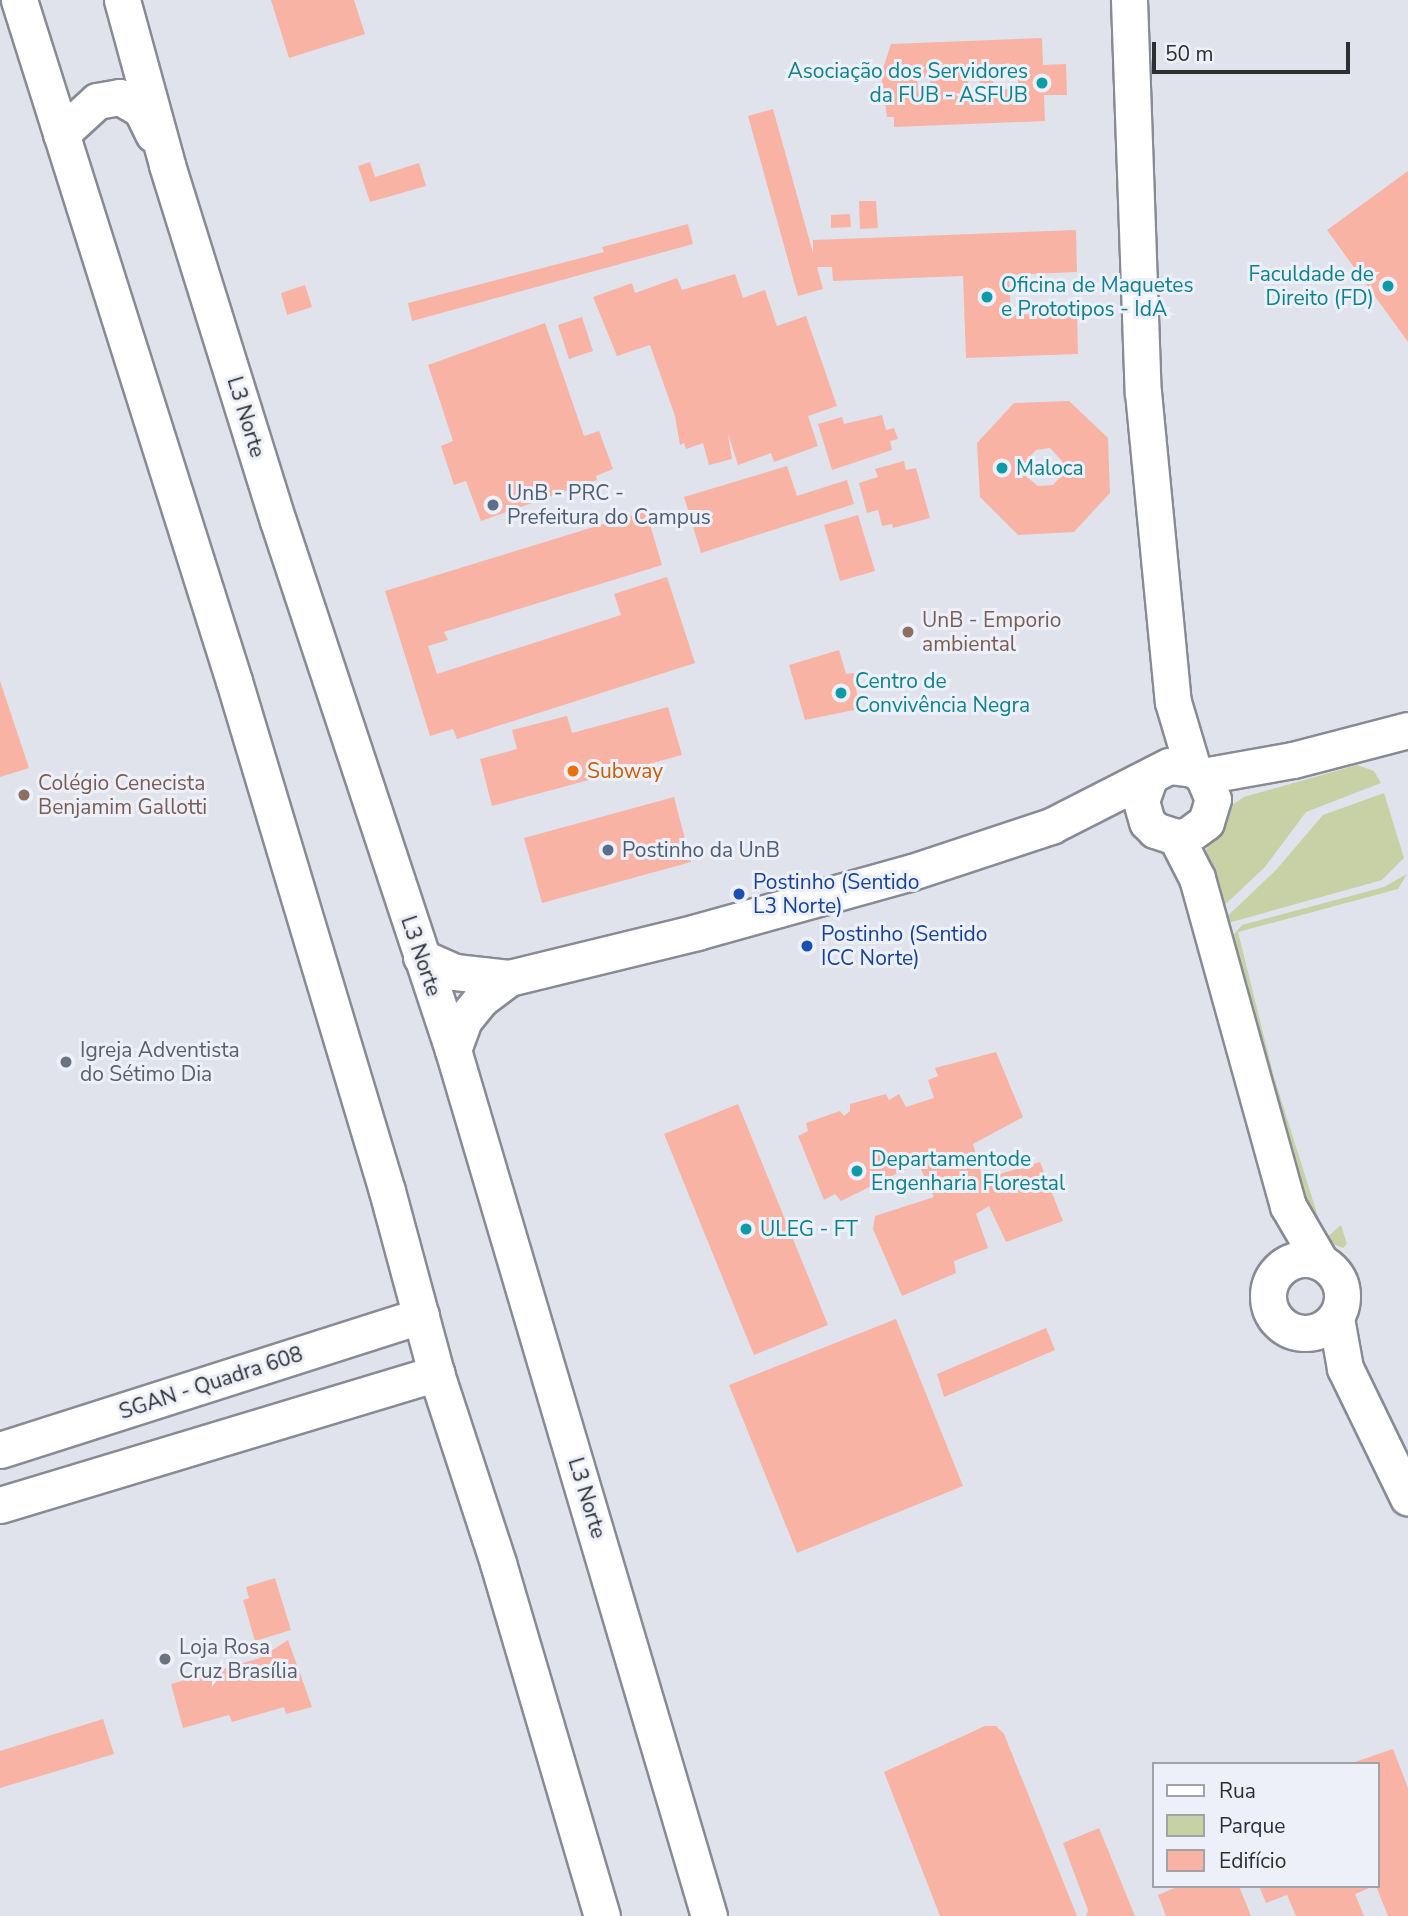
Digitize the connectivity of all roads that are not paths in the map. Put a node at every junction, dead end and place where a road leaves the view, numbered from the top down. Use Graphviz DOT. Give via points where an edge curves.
graph roads {
  1 [pos="19,0"];
  2 [pos="122,0"];
  3 [pos="1129,0"];
  4 [pos="61,134"];
  5 [pos="167,166"];
  6 [pos="1173,702"];
  7 [pos="1408,730"];
  8 [pos="1150,788"];
  9 [pos="1198,801"];
  10 [pos="421,957"];
  11 [pos="509,978"];
  12 [pos="453,1050"];
  13 [pos="1303,1262"];
  14 [pos="421,1316"];
  15 [pos="1336,1318"];
  16 [pos="1300,1333"];
  17 [pos="1345,1368"];
  18 [pos="436,1373"];
  19 [pos="0,1450"];
  20 [pos="1408,1498"];
  21 [pos="0,1506"];
  22 [pos="602,1916"];
  23 [pos="709,1916"];
  1 -- 4 [label="main road"];
  2 -- 5 [label="main road, L3 Norte"];
  3 -- 6 [label="main road" via="1143,392"];
  4 -- 5 [label="main road" via="97,101 120,97 141,109"];
  4 -- 14 [label="main road" via="234,681"];
  5 -- 10 [label="main road, L3 Norte"];
  6 -- 8 [label="main road"];
  6 -- 9 [label="main road"];
  7 -- 9 [label="main road" via="1293,760"];
  8 -- 9 [label="main road" via="1168,766"];
  8 -- 9 [label="main road" via="1155,830"];
  8 -- 11 [label="main road" via="884,880"];
  9 -- 13 [label="main road" via="1197,878"];
  10 -- 11 [label="main road" via="455,972"];
  10 -- 12 [label="main road, L3 Norte"];
  11 -- 12 [label="main road" via="481,999 464,1020"];
  12 -- 23 [label="main road, L3 Norte"];
  13 -- 15 [label="main road" via="1342,1285"];
  13 -- 16 [label="main road" via="1271,1281 1269,1305 1280,1324"];
  14 -- 18 [label="main road"];
  14 -- 19 [label="main road, SGAN - Quadra 608"];
  15 -- 16 [label="main road" via="1322,1330"];
  15 -- 17 [label="main road"];
  16 -- 17 [label="main road"];
  17 -- 20 [label="main road"];
  18 -- 21 [label="main road"];
  18 -- 22 [label="main road" via="498,1563"];
}
